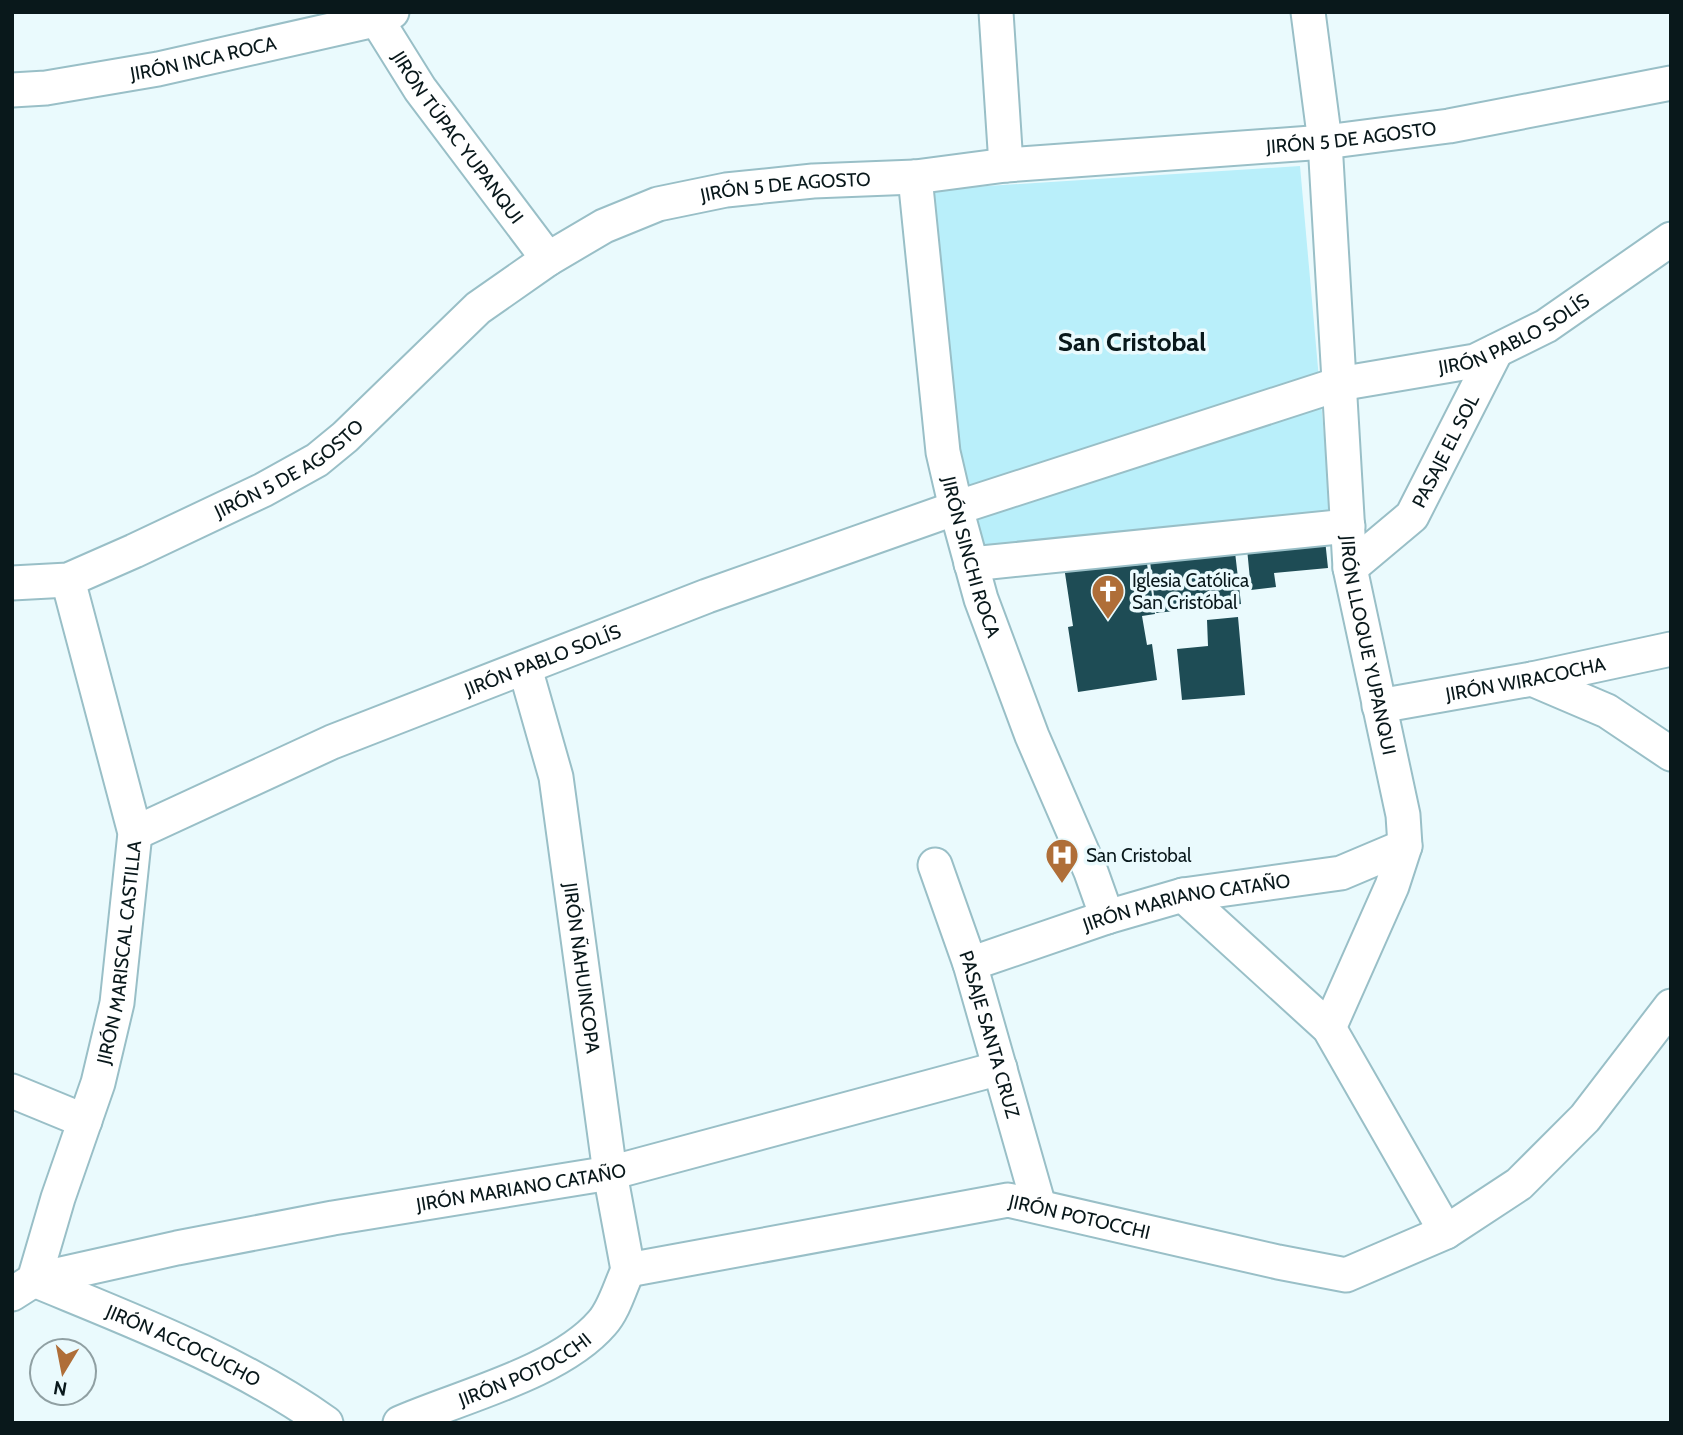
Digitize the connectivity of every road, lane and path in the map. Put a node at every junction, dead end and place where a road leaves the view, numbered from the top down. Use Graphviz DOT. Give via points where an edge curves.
graph roads {
  1 [pos="996,12"];
  2 [pos="1308,12"];
  3 [pos="380,15"];
  4 [pos="1671,83"];
  5 [pos="12,90"];
  6 [pos="1325,142"];
  7 [pos="1006,165"];
  8 [pos="915,177"];
  9 [pos="1671,239"];
  10 [pos="548,259"];
  11 [pos="1496,351"];
  12 [pos="1339,384"];
  13 [pos="956,508"];
  14 [pos="1348,526"];
  15 [pos="971,564"];
  16 [pos="1350,568"];
  17 [pos="68,580"];
  18 [pos="12,583"];
  19 [pos="1671,649"];
  20 [pos="526,668"];
  21 [pos="1532,679"];
  22 [pos="1380,706"];
  23 [pos="1671,754"];
  24 [pos="135,833"];
  25 [pos="1405,846"];
  26 [pos="935,865"];
  27 [pos="1183,895"];
  28 [pos="1107,917"];
  29 [pos="970,964"];
  30 [pos="1671,1006"];
  31 [pos="1329,1028"];
  32 [pos="1000,1068"];
  33 [pos="12,1091"];
  34 [pos="85,1121"];
  35 [pos="610,1173"];
  36 [pos="1040,1206"];
  37 [pos="1446,1232"];
  38 [pos="628,1270"];
  39 [pos="25,1274"];
  40 [pos="326,1423"];
  41 [pos="400,1423"];
  1 -- 7 [label="street"];
  2 -- 6 [label="street, JIRÓN LLOQUE YUPANQUI"];
  3 -- 5 [label="street, JIRÓN INCA ROCA" via="158,69"];
  3 -- 10 [label="street, JIRÓN TÚPAC YUPANQUI" via="420,89"];
  4 -- 6 [label="street, JIRÓN 5 DE AGOSTO" via="1449,126"];
  6 -- 7 [label="street, JIRÓN 5 DE AGOSTO"];
  6 -- 12 [label="street, JIRÓN LLOQUE YUPANQUI"];
  7 -- 8 [label="street, JIRÓN 5 DE AGOSTO"];
  8 -- 10 [label="street, JIRÓN 5 DE AGOSTO" via="726,190 658,204 604,226"];
  8 -- 13 [label="street, JIRÓN SINCHI ROCA" via="943,452"];
  9 -- 11 [label="street, JIRÓN PABLO SOLÍS" via="1546,326"];
  10 -- 17 [label="street, JIRÓN 5 DE AGOSTO" via="478,308 317,460 263,490"];
  11 -- 12 [label="street, JIRÓN PABLO SOLÍS" via="1475,361"];
  11 -- 16 [label="street, PASAJE EL SOL" via="1412,516"];
  12 -- 13 [label="street, JIRÓN PABLO SOLÍS"];
  12 -- 14 [label="street, JIRÓN LLOQUE YUPANQUI"];
  13 -- 15 [label="street, JIRÓN SINCHI ROCA"];
  13 -- 20 [label="street, JIRÓN PABLO SOLÍS" via="707,596"];
  14 -- 15 [label="street"];
  14 -- 16 [label="street, JIRÓN LLOQUE YUPANQUI"];
  15 -- 28 [label="street, JIRÓN SINCHI ROCA" via="1032,736"];
  16 -- 22 [label="street, JIRÓN LLOQUE YUPANQUI"];
  17 -- 18 [label="street, JIRÓN 5 DE AGOSTO"];
  17 -- 24 [label="street, JIRÓN MARISCAL CASTILLA"];
  19 -- 21 [label="street, JIRÓN WIRACOCHA"];
  20 -- 24 [label="street, JIRÓN PABLO SOLÍS" via="332,742"];
  20 -- 35 [label="street, JIRÓN ÑAHUINCOPA" via="556,778"];
  21 -- 22 [label="street, JIRÓN WIRACOCHA"];
  21 -- 23 [label="street" via="1607,711"];
  22 -- 25 [label="street, JIRÓN LLOQUE YUPANQUI"];
  24 -- 34 [label="street, JIRÓN MARISCAL CASTILLA" via="117,1003"];
  25 -- 27 [label="street, JIRÓN MARIANO CATAÑO" via="1342,873"];
  25 -- 31 [label="street, JIRÓN LLOQUE YUPANQUI"];
  26 -- 29 [label="street, PASAJE SANTA CRUZ"];
  27 -- 28 [label="street, JIRÓN MARIANO CATAÑO"];
  27 -- 31 [label="street"];
  28 -- 29 [label="street, JIRÓN MARIANO CATAÑO"];
  29 -- 32 [label="street, PASAJE SANTA CRUZ"];
  30 -- 37 [label="street, JIRÓN POTOCCHI" via="1584,1118 1520,1184"];
  31 -- 37 [label="street"];
  32 -- 35 [label="street, JIRÓN MARIANO CATAÑO"];
  32 -- 36 [label="street, PASAJE SANTA CRUZ"];
  33 -- 34 [label="street"];
  34 -- 39 [label="street, JIRÓN MARISCAL CASTILLA"];
  35 -- 38 [label="street, JIRÓN ÑAHUINCOPA"];
  35 -- 39 [label="street, JIRÓN MARIANO CATAÑO"];
  36 -- 37 [label="street, JIRÓN POTOCCHI" via="1346,1275"];
  36 -- 38 [label="street, JIRÓN POTOCCHI" via="1008,1200"];
  38 -- 41 [label="street, JIRÓN POTOCCHI" via="603,1322 576,1347 514,1379"];
  39 -- 40 [label="street, JIRÓN ACCOCUCHO" via="186,1344 303,1406"];
}
